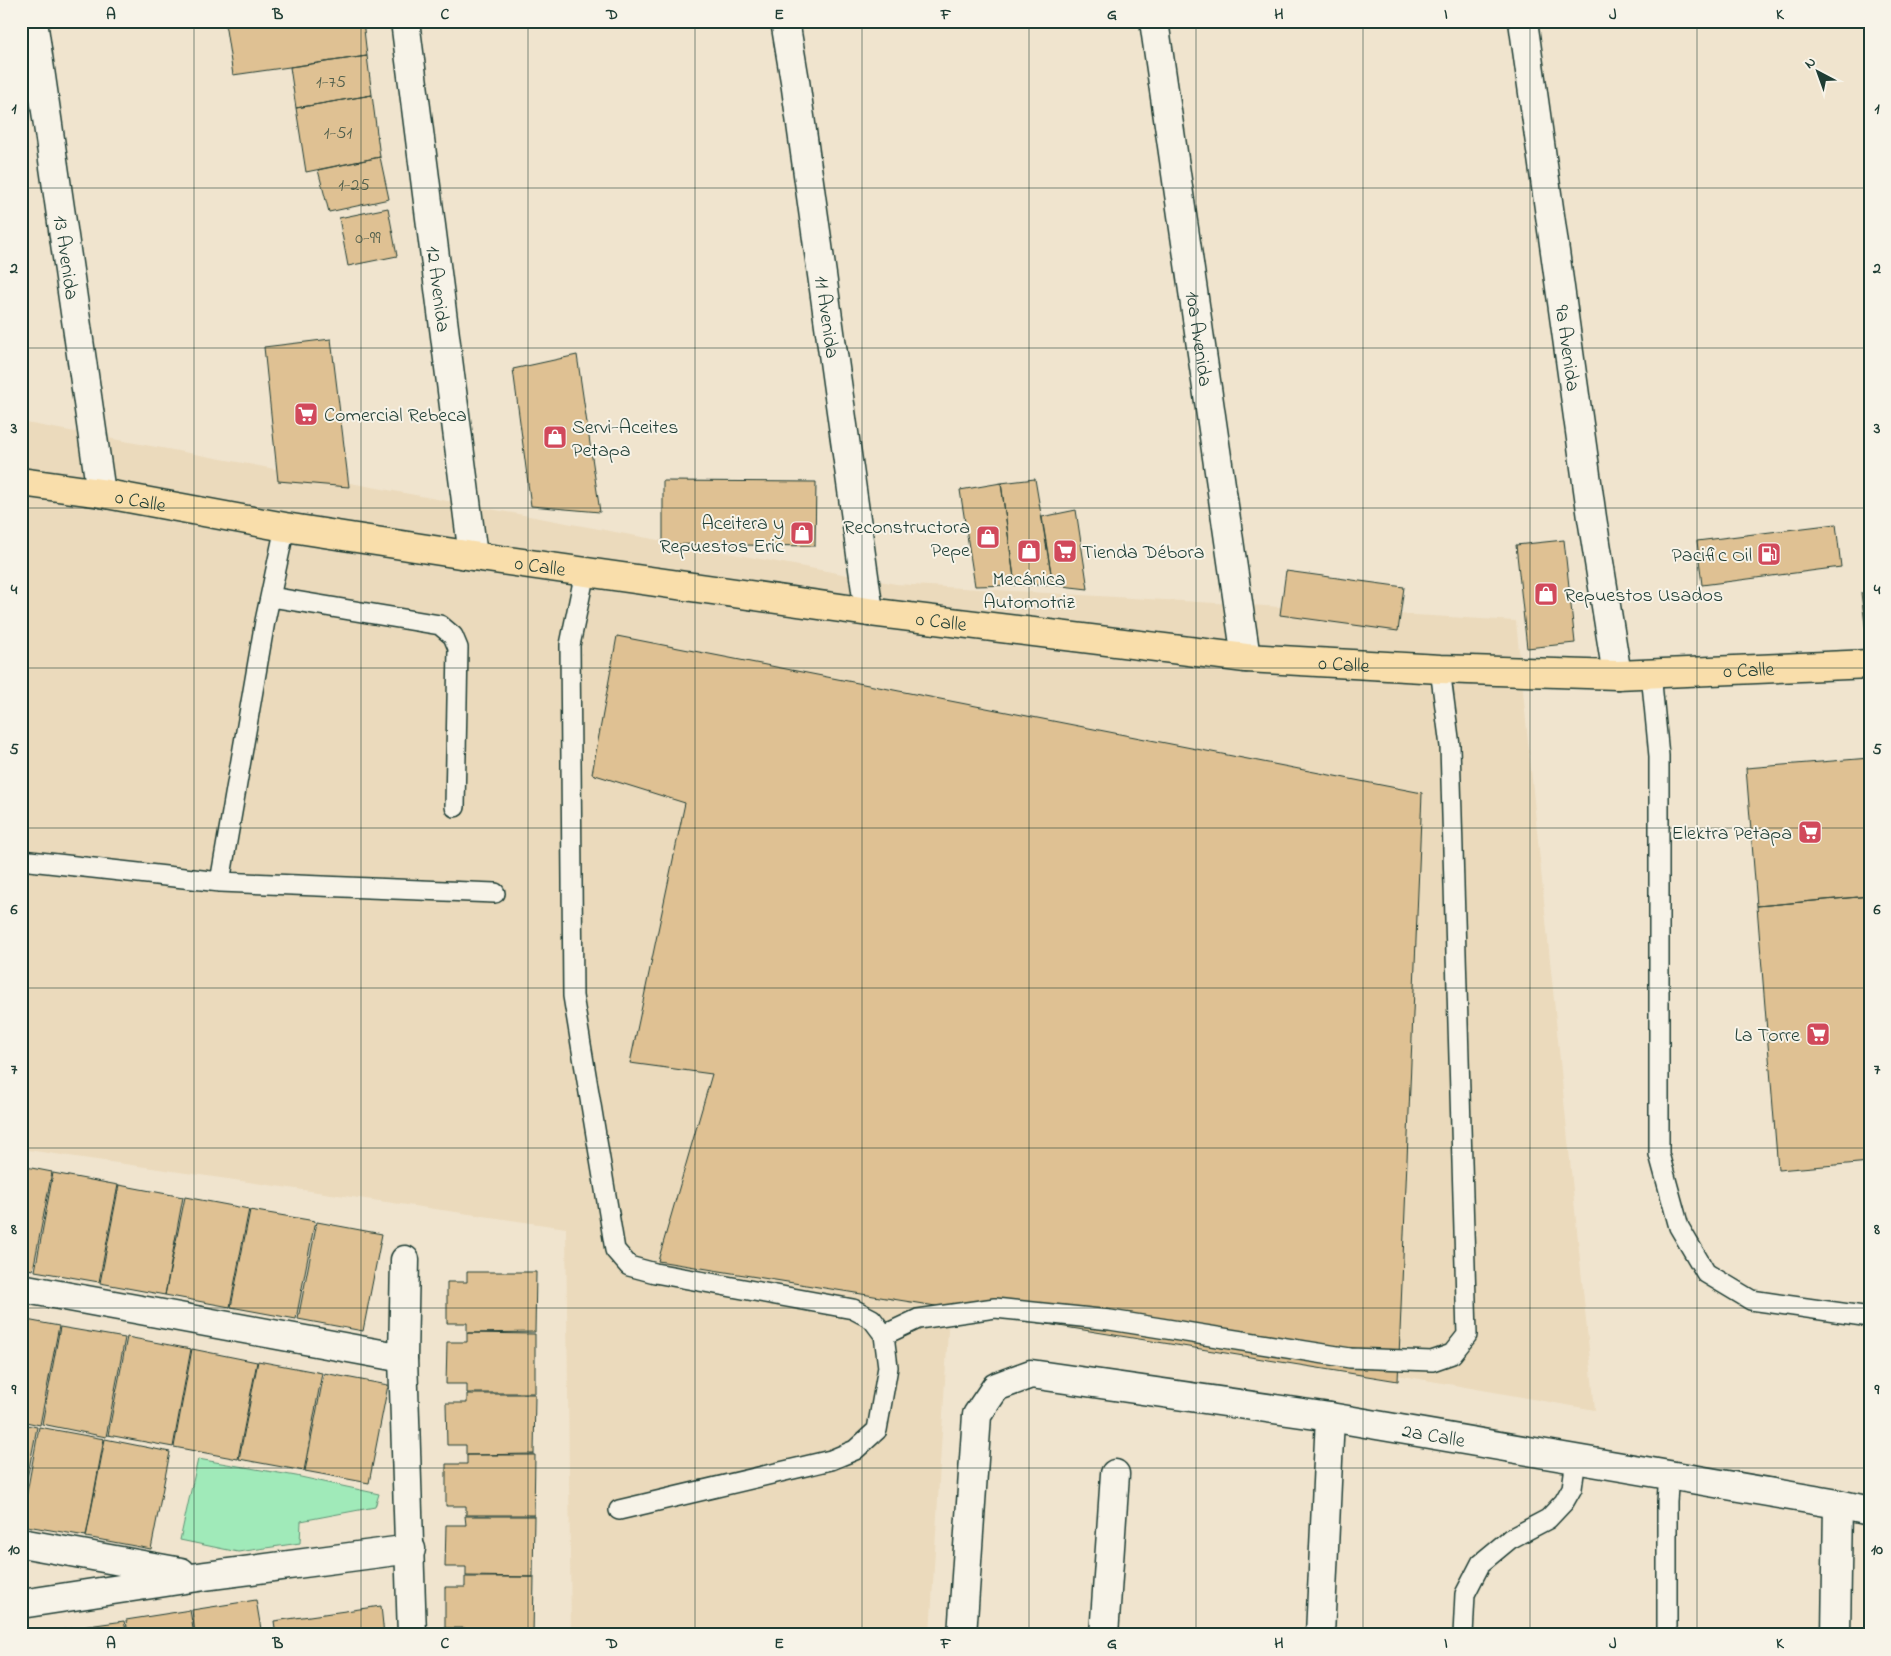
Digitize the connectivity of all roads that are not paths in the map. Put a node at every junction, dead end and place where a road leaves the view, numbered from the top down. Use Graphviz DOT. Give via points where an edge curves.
graph roads {
  1 [pos="33,21"];
  2 [pos="405,21"];
  3 [pos="785,21"];
  4 [pos="1154,21"];
  5 [pos="1523,21"];
  6 [pos="21,482"];
  7 [pos="101,493"];
  8 [pos="285,527"];
  9 [pos="473,556"];
  10 [pos="585,572"];
  11 [pos="271,597"];
  12 [pos="870,612"];
  13 [pos="1246,658"];
  14 [pos="1870,664"];
  15 [pos="1440,669"];
  16 [pos="1651,673"];
  17 [pos="1617,675"];
  18 [pos="455,807"];
  19 [pos="21,860"];
  20 [pos="220,882"];
  21 [pos="495,893"];
  22 [pos="405,1260"];
  23 [pos="21,1288"];
  24 [pos="1870,1318"];
  25 [pos="884,1335"];
  26 [pos="403,1358"];
  27 [pos="1330,1417"];
  28 [pos="1576,1459"];
  29 [pos="1115,1474"];
  30 [pos="1669,1474"];
  31 [pos="1838,1504"];
  32 [pos="619,1510"];
  33 [pos="1870,1512"];
  34 [pos="21,1543"];
  35 [pos="411,1549"];
  36 [pos="205,1576"];
  37 [pos="21,1604"];
  38 [pos="412,1635"];
  39 [pos="962,1635"];
  40 [pos="1104,1635"];
  41 [pos="1320,1635"];
  42 [pos="1463,1635"];
  43 [pos="1667,1635"];
  44 [pos="1836,1635"];
  1 -- 7 [label="street, 13 Avenida"];
  2 -- 9 [label="street, 12 Avenida"];
  3 -- 12 [label="street, 11 Avenida"];
  4 -- 13 [label="street, 10a Avenida"];
  5 -- 17 [label="street, 9a Avenida"];
  6 -- 7 [label="main road, 0 Calle"];
  7 -- 8 [label="main road, 0 Calle"];
  8 -- 9 [label="main road, 0 Calle"];
  8 -- 11 [label="lane"];
  9 -- 10 [label="main road, 0 Calle"];
  10 -- 12 [label="main road, 0 Calle"];
  10 -- 25 [label="lane" via="570,645 573,996 615,1250 629,1266 655,1273 853,1309 872,1319"];
  11 -- 18 [label="lane" via="440,625 453,636 458,648"];
  11 -- 20 [label="lane"];
  12 -- 13 [label="main road, 0 Calle"];
  13 -- 15 [label="main road, 0 Calle"];
  14 -- 16 [label="main road, 0 Calle"];
  15 -- 17 [label="main road, 0 Calle"];
  15 -- 25 [label="lane" via="1450,746 1467,1335 1452,1354 1432,1361 1350,1358 1110,1320 995,1308 918,1318"];
  16 -- 17 [label="main road, 0 Calle"];
  16 -- 24 [label="lane" via="1659,756 1660,1154 1679,1227 1706,1273 1751,1300"];
  19 -- 20 [label="lane"];
  20 -- 21 [label="lane"];
  22 -- 26 [label="street"];
  23 -- 26 [label="street"];
  25 -- 32 [label="lane" via="888,1367 877,1430 855,1450 832,1460"];
  26 -- 35 [label="street"];
  27 -- 28 [label="street, 2a Calle"];
  27 -- 39 [label="street, 2a Calle" via="1031,1374 996,1387 977,1415"];
  27 -- 41 [label="street"];
  28 -- 30 [label="street, 2a Calle"];
  28 -- 42 [label="lane" via="1572,1488 1564,1502 1548,1519 1510,1539 1481,1563 1465,1594"];
  29 -- 40 [label="street"];
  30 -- 31 [label="street, 2a Calle"];
  30 -- 43 [label="lane"];
  31 -- 33 [label="street, 2a Calle"];
  31 -- 44 [label="street"];
  34 -- 36 [label="street"];
  35 -- 36 [label="street"];
  35 -- 38 [label="street"];
  36 -- 37 [label="street"];
}
